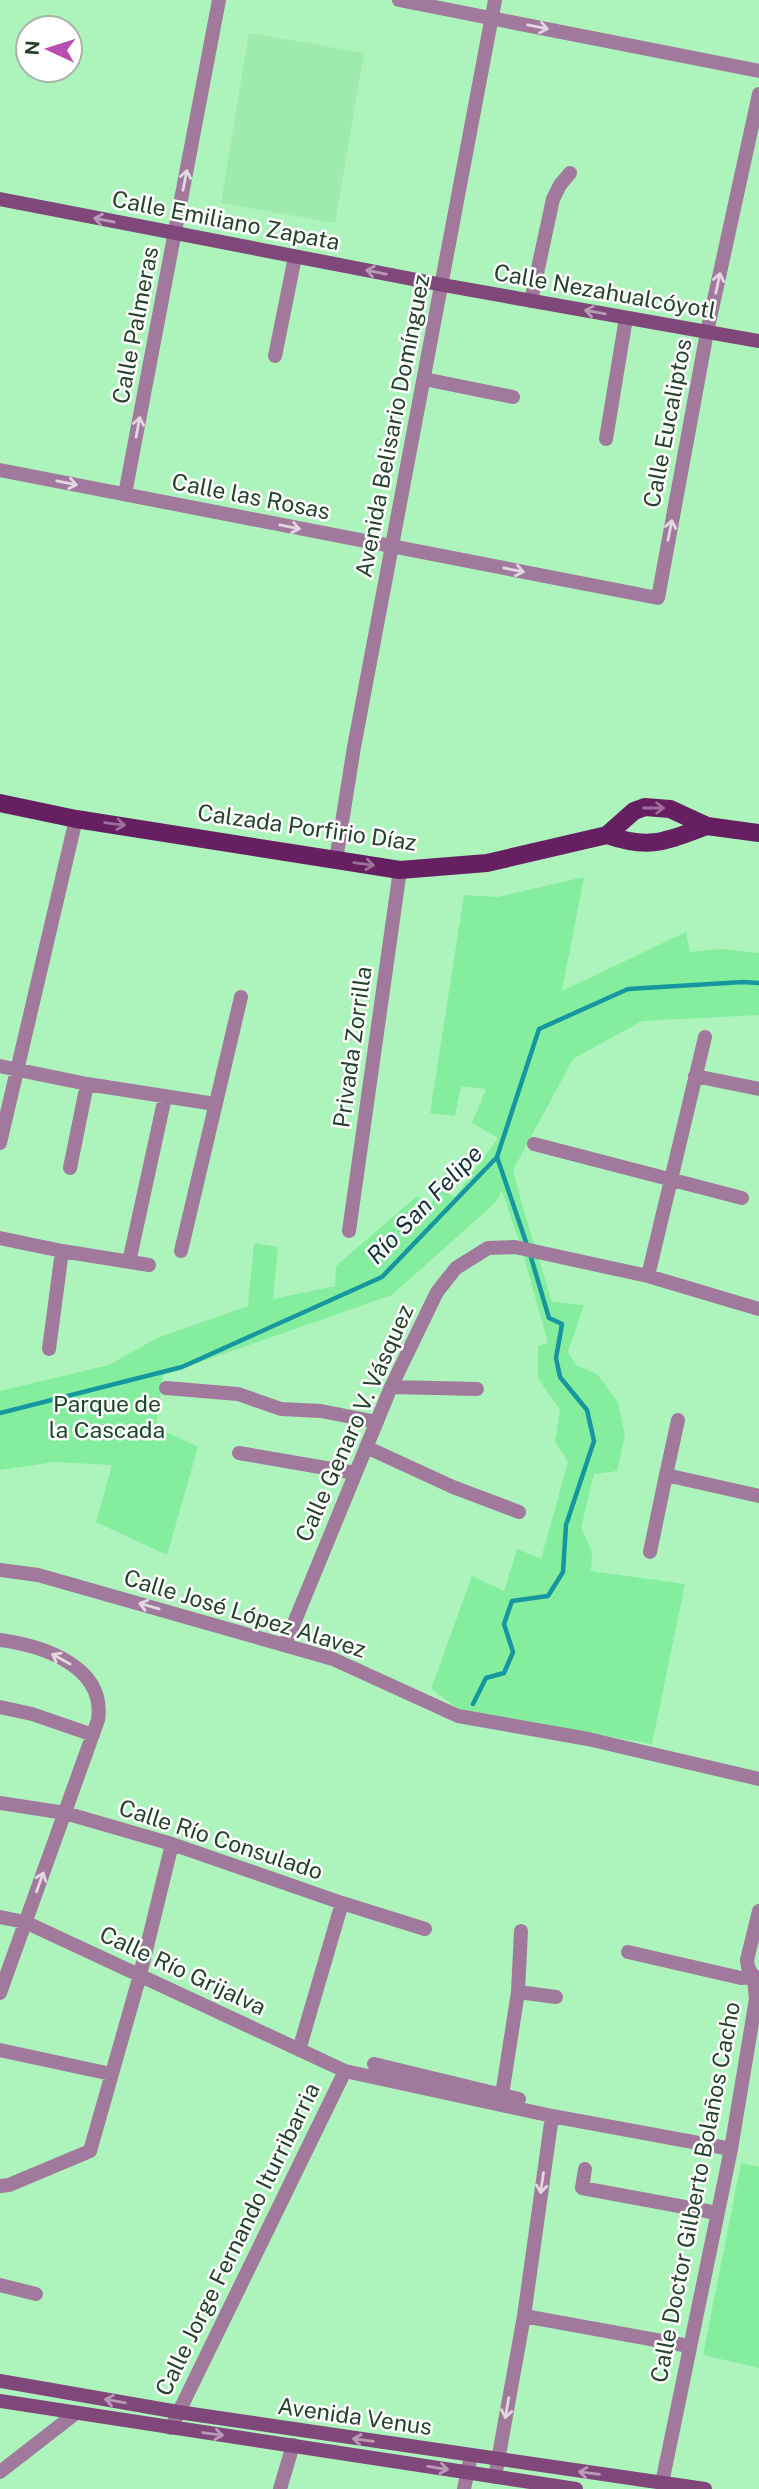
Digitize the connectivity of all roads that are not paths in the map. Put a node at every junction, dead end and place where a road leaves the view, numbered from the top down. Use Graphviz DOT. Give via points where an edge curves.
graph roads {
  1 [pos="219,0"];
  2 [pos="399,0"];
  3 [pos="495,0"];
  4 [pos="491,18"];
  5 [pos="759,71"];
  6 [pos="759,94"];
  7 [pos="570,173"];
  8 [pos="0,199"];
  9 [pos="175,234"];
  10 [pos="295,257"];
  11 [pos="443,285"];
  12 [pos="531,301"];
  13 [pos="626,318"];
  14 [pos="707,332"];
  15 [pos="759,341"];
  16 [pos="275,356"];
  17 [pos="424,379"];
  18 [pos="513,397"];
  19 [pos="606,439"];
  20 [pos="0,470"];
  21 [pos="125,494"];
  22 [pos="391,547"];
  23 [pos="658,598"];
  24 [pos="0,803"];
  25 [pos="76,819"];
  26 [pos="707,826"];
  27 [pos="759,833"];
  28 [pos="607,835"];
  29 [pos="336,860"];
  30 [pos="400,870"];
  31 [pos="241,997"];
  32 [pos="705,1037"];
  33 [pos="0,1066"];
  34 [pos="17,1069"];
  35 [pos="695,1076"];
  36 [pos="87,1084"];
  37 [pos="759,1089"];
  38 [pos="165,1097"];
  39 [pos="215,1104"];
  40 [pos="0,1143"];
  41 [pos="534,1144"];
  42 [pos="70,1168"];
  43 [pos="671,1178"];
  44 [pos="742,1198"];
  45 [pos="349,1231"];
  46 [pos="0,1238"];
  47 [pos="62,1251"];
  48 [pos="181,1251"];
  49 [pos="129,1262"];
  50 [pos="149,1265"];
  51 [pos="648,1276"];
  52 [pos="759,1309"];
  53 [pos="49,1349"];
  54 [pos="391,1387"];
  55 [pos="166,1388"];
  56 [pos="477,1389"];
  57 [pos="678,1420"];
  58 [pos="377,1422"];
  59 [pos="366,1447"];
  60 [pos="239,1453"];
  61 [pos="355,1474"];
  62 [pos="666,1475"];
  63 [pos="759,1496"];
  64 [pos="519,1512"];
  65 [pos="650,1552"];
  66 [pos="0,1570"];
  67 [pos="0,1640"];
  68 [pos="285,1645"];
  69 [pos="0,1707"];
  70 [pos="93,1735"];
  71 [pos="759,1779"];
  72 [pos="0,1803"];
  73 [pos="65,1813"];
  74 [pos="172,1844"];
  75 [pos="342,1903"];
  76 [pos="759,1911"];
  77 [pos="0,1917"];
  78 [pos="25,1922"];
  79 [pos="425,1929"];
  80 [pos="521,1931"];
  81 [pos="628,1952"];
  82 [pos="140,1975"];
  83 [pos="757,1978"];
  84 [pos="518,1992"];
  85 [pos="0,1993"];
  86 [pos="556,1997"];
  87 [pos="0,2050"];
  88 [pos="299,2050"];
  89 [pos="374,2064"];
  90 [pos="345,2071"];
  91 [pos="111,2074"];
  92 [pos="502,2095"];
  93 [pos="552,2116"];
  94 [pos="590,2123"];
  95 [pos="730,2149"];
  96 [pos="585,2169"];
  97 [pos="0,2186"];
  98 [pos="717,2213"];
  99 [pos="0,2285"];
  100 [pos="36,2294"];
  101 [pos="524,2316"];
  102 [pos="689,2346"];
  103 [pos="0,2381"];
  104 [pos="0,2401"];
  105 [pos="178,2412"];
  106 [pos="76,2413"];
  107 [pos="171,2428"];
  108 [pos="293,2445"];
  109 [pos="471,2456"];
  110 [pos="498,2460"];
  111 [pos="0,2472"];
  112 [pos="468,2472"];
  113 [pos="495,2476"];
  114 [pos="662,2483"];
  115 [pos="280,2489"];
  116 [pos="464,2489"];
  117 [pos="576,2489"];
  118 [pos="705,2489"];
  9 -- 1 [label="street, Calle Palmeras, one-way"];
  2 -- 4 [label="street"];
  3 -- 4 [label="street, Avenida Belisario Domínguez"];
  4 -- 5 [label="street, one-way"];
  4 -- 11 [label="street, Avenida Belisario Domínguez"];
  14 -- 6 [label="street, Calle Eucaliptos, one-way"];
  7 -- 12 [label="street" via="553,199"];
  9 -- 8 [label="main road, Calle Emiliano Zapata, one-way"];
  9 -- 10 [label="main road, Calle Emiliano Zapata"];
  21 -- 9 [label="street, Calle Palmeras, one-way"];
  11 -- 10 [label="main road, Calle Emiliano Zapata, one-way"];
  10 -- 16 [label="street"];
  11 -- 12 [label="main road, Calle Nezahualcóyotl"];
  11 -- 17 [label="street, Avenida Belisario Domínguez"];
  13 -- 12 [label="main road, Calle Nezahualcóyotl, one-way"];
  13 -- 14 [label="main road, Calle Nezahualcóyotl"];
  13 -- 19 [label="street"];
  14 -- 15 [label="main road, Calle Nezahualcóyotl"];
  23 -- 14 [label="street, Calle Eucaliptos, one-way"];
  17 -- 18 [label="street"];
  17 -- 22 [label="street, Avenida Belisario Domínguez"];
  20 -- 21 [label="street, Calle las Rosas, one-way"];
  21 -- 22 [label="street, Calle las Rosas, one-way"];
  22 -- 23 [label="street, Calle las Rosas, one-way"];
  22 -- 29 [label="street, Avenida Belisario Domínguez"];
  24 -- 25 [label="main road, Calzada Porfirio Díaz"];
  25 -- 29 [label="main road, Calzada Porfirio Díaz, one-way"];
  25 -- 34 [label="street"];
  26 -- 27 [label="main road, Calzada Porfirio Díaz"];
  26 -- 28 [label="main road, Calzada Porfirio Díaz" via="651,844"];
  28 -- 26 [label="main road, Calzada Porfirio Díaz, one-way" via="645,807 670,809"];
  28 -- 30 [label="main road, Calzada Porfirio Díaz" via="487,863"];
  29 -- 30 [label="main road, Calzada Porfirio Díaz, one-way"];
  30 -- 45 [label="street, Privada Zorrilla"];
  31 -- 39 [label="street"];
  32 -- 35 [label="street"];
  33 -- 34 [label="street"];
  34 -- 36 [label="street"];
  34 -- 40 [label="street"];
  35 -- 37 [label="street"];
  35 -- 43 [label="street"];
  36 -- 38 [label="street"];
  36 -- 42 [label="street"];
  38 -- 39 [label="street"];
  38 -- 49 [label="street"];
  39 -- 48 [label="street"];
  41 -- 43 [label="street"];
  43 -- 44 [label="street"];
  43 -- 51 [label="street"];
  46 -- 47 [label="street"];
  47 -- 49 [label="street"];
  47 -- 53 [label="street"];
  49 -- 50 [label="street"];
  51 -- 52 [label="street, Calle Genaro V. Vásquez"];
  51 -- 54 [label="street, Calle Genaro V. Vásquez" via="539,1251 488,1248 456,1268 437,1292"];
  54 -- 56 [label="street"];
  54 -- 58 [label="street, Calle Genaro V. Vásquez"];
  55 -- 58 [label="street" via="238,1394 281,1409"];
  57 -- 62 [label="street"];
  58 -- 59 [label="street, Calle Genaro V. Vásquez"];
  59 -- 61 [label="street, Calle Genaro V. Vásquez"];
  59 -- 64 [label="street"];
  60 -- 61 [label="street"];
  61 -- 68 [label="street, Calle Genaro V. Vásquez"];
  62 -- 63 [label="street"];
  62 -- 65 [label="street"];
  68 -- 66 [label="street, Calle José López Alavez, one-way" via="38,1575"];
  70 -- 67 [label="street, one-way" via="100,1707 93,1685 68,1662 37,1647"];
  68 -- 71 [label="street, Calle José López Alavez" via="333,1659 458,1716 588,1739"];
  69 -- 70 [label="street"];
  70 -- 73 [label="street"];
  72 -- 73 [label="street, Calle Río Consulado"];
  73 -- 74 [label="street, Calle Río Consulado"];
  78 -- 73 [label="street, one-way"];
  74 -- 75 [label="street, Calle Río Consulado"];
  74 -- 82 [label="street"];
  75 -- 79 [label="street, Calle Río Consulado"];
  75 -- 88 [label="street"];
  76 -- 83 [label="street, Calle Doctor Gilberto Bolaños Cacho" via="747,1959"];
  77 -- 78 [label="street, Calle Río Grijalva"];
  78 -- 82 [label="street, Calle Río Grijalva"];
  78 -- 85 [label="street"];
  80 -- 84 [label="street"];
  81 -- 83 [label="street"];
  82 -- 88 [label="street, Calle Río Grijalva"];
  82 -- 91 [label="street"];
  83 -- 95 [label="street, Calle Doctor Gilberto Bolaños Cacho"];
  84 -- 86 [label="street"];
  84 -- 92 [label="street"];
  87 -- 91 [label="street"];
  88 -- 90 [label="street, Calle Río Grijalva"];
  89 -- 92 [label="street"];
  90 -- 93 [label="street, Calle Río Grijalva"];
  90 -- 105 [label="street, Calle Jorge Fernando Iturribarria"];
  91 -- 97 [label="street" via="90,2151"];
  92 -- 94 [label="street" via="581,2113"];
  93 -- 94 [label="street, Calle Río Grijalva"];
  93 -- 101 [label="street, one-way"];
  94 -- 95 [label="street, Calle Río Grijalva"];
  95 -- 98 [label="street, Calle Doctor Gilberto Bolaños Cacho"];
  96 -- 98 [label="street" via="582,2188"];
  98 -- 102 [label="street, Calle Doctor Gilberto Bolaños Cacho"];
  99 -- 100 [label="street"];
  101 -- 102 [label="street"];
  101 -- 110 [label="street, one-way"];
  102 -- 114 [label="street, Calle Doctor Gilberto Bolaños Cacho"];
  105 -- 103 [label="main road, Avenida Venus, one-way"];
  104 -- 106 [label="main road, Avenida Venus"];
  105 -- 107 [label="street, Calle Jorge Fernando Iturribarria"];
  109 -- 105 [label="main road, Avenida Venus, one-way"];
  106 -- 107 [label="main road, Avenida Venus"];
  106 -- 111 [label="street"];
  107 -- 108 [label="main road, Avenida Venus, one-way"];
  108 -- 112 [label="main road, Avenida Venus, one-way"];
  108 -- 115 [label="street"];
  109 -- 110 [label="main road, Avenida Venus"];
  109 -- 112 [label="street"];
  110 -- 113 [label="street"];
  114 -- 110 [label="main road, Avenida Venus, one-way"];
  112 -- 113 [label="main road, Avenida Venus"];
  112 -- 116 [label="street"];
  113 -- 117 [label="main road, Avenida Venus"];
  114 -- 118 [label="main road, Avenida Venus"];
}
